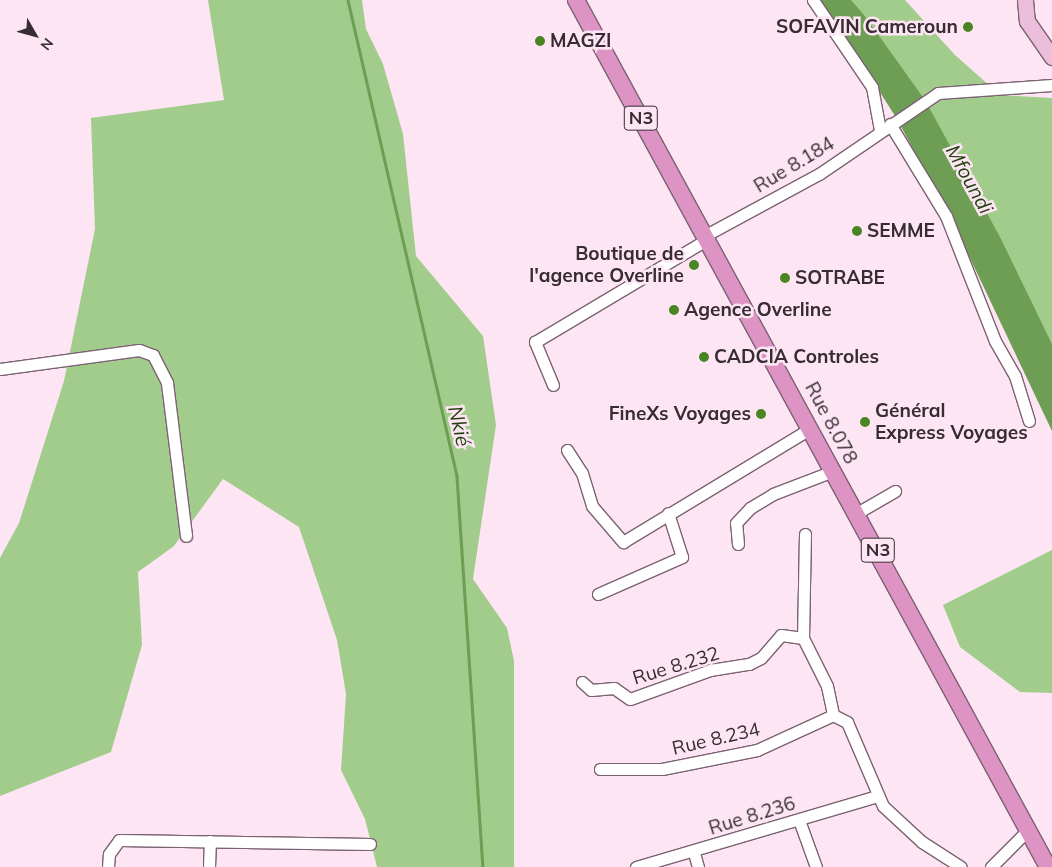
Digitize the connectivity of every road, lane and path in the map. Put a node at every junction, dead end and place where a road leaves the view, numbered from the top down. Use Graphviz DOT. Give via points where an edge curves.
graph roads {
  1 [pos="576,0"];
  2 [pos="813,0"];
  3 [pos="1025,0"];
  4 [pos="1052,57"];
  5 [pos="1052,85"];
  6 [pos="889,125"];
  7 [pos="707,237"];
  8 [pos="0,369"];
  9 [pos="553,386"];
  10 [pos="1029,421"];
  11 [pos="811,428"];
  12 [pos="567,450"];
  13 [pos="833,471"];
  14 [pos="895,491"];
  15 [pos="857,512"];
  16 [pos="668,513"];
  17 [pos="805,534"];
  18 [pos="186,536"];
  19 [pos="738,544"];
  20 [pos="598,594"];
  21 [pos="803,638"];
  22 [pos="582,682"];
  23 [pos="833,715"];
  24 [pos="600,769"];
  25 [pos="878,796"];
  26 [pos="799,820"];
  27 [pos="1028,830"];
  28 [pos="210,841"];
  29 [pos="370,844"];
  30 [pos="694,853"];
  31 [pos="108,867"];
  32 [pos="209,867"];
  33 [pos="636,867"];
  34 [pos="698,867"];
  35 [pos="816,867"];
  36 [pos="961,867"];
  37 [pos="992,867"];
  38 [pos="1048,867"];
  1 -- 7 [label="highway, Rue 8.078 / N3"];
  2 -- 6 [label="street" via="872,87"];
  3 -- 4 [label="main road" via="1027,21"];
  5 -- 6 [label="street, Rue 8.184" via="952,88 926,100"];
  6 -- 7 [label="street, Rue 8.184" via="819,174"];
  6 -- 10 [label="street" via="946,216 995,340 1015,376"];
  7 -- 9 [label="street, Rue 8.184" via="535,342"];
  7 -- 11 [label="highway, Rue 8.078 / N3"];
  8 -- 18 [label="street" via="139,350 153,355 167,383"];
  11 -- 13 [label="highway, Rue 8.078 / N3"];
  11 -- 16 [label="street"];
  12 -- 16 [label="street" via="582,472 592,506 623,542"];
  13 -- 15 [label="highway, Rue 8.078 / N3"];
  13 -- 19 [label="street" via="773,494 750,508 736,523"];
  14 -- 15 [label="street"];
  15 -- 27 [label="highway, Rue 8.078 / N3"];
  16 -- 20 [label="street" via="682,557"];
  17 -- 21 [label="street"];
  21 -- 22 [label="street, Rue 8.232" via="781,634 761,658 749,664 710,670 630,699 614,688 591,690"];
  21 -- 23 [label="street" via="827,686"];
  23 -- 24 [label="street, Rue 8.234" via="758,750 662,769"];
  23 -- 25 [label="street" via="847,722"];
  25 -- 26 [label="street, Rue 8.236"];
  25 -- 36 [label="street" via="901,824"];
  26 -- 30 [label="street, Rue 8.236"];
  26 -- 35 [label="street"];
  27 -- 37 [label="street"];
  27 -- 38 [label="highway, Rue 8.078 / N3"];
  28 -- 29 [label="street"];
  28 -- 31 [label="street" via="120,840 109,854"];
  28 -- 32 [label="street"];
  30 -- 33 [label="street, Rue 8.236"];
  30 -- 34 [label="street"];
}
